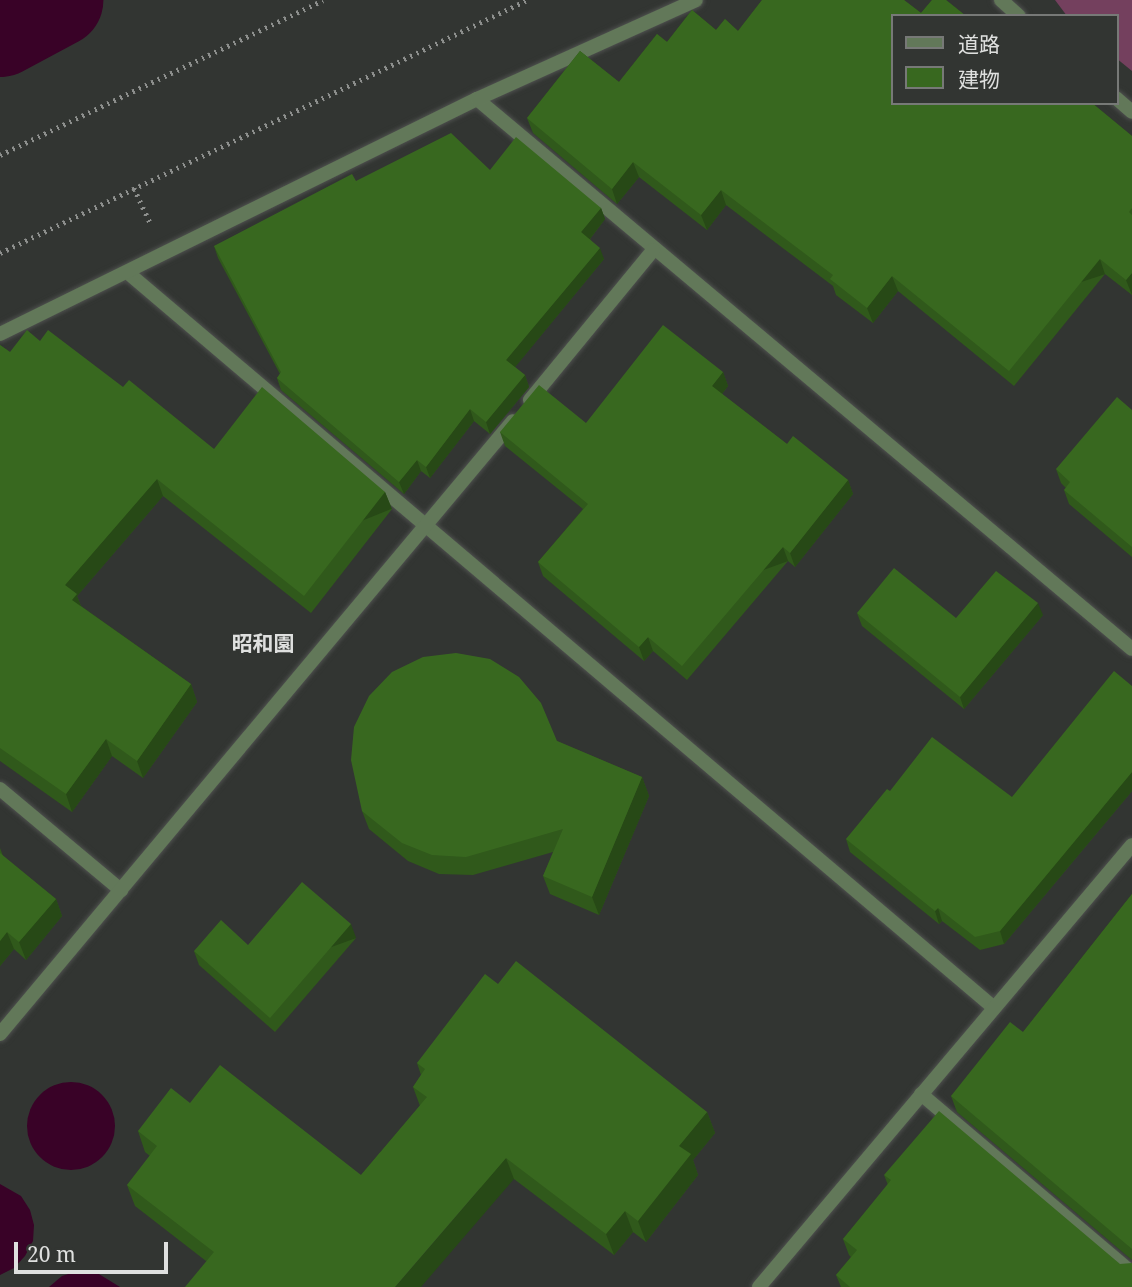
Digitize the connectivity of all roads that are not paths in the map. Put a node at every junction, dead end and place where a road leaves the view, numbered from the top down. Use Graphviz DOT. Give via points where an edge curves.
graph roads {
  1 [pos="696,0"];
  2 [pos="1001,0"];
  3 [pos="1017,14"];
  4 [pos="477,99"];
  5 [pos="1118,100"];
  6 [pos="1132,112"];
  7 [pos="653,250"];
  8 [pos="127,272"];
  9 [pos="0,334"];
  10 [pos="428,525"];
  11 [pos="1132,649"];
  12 [pos="0,789"];
  13 [pos="1132,845"];
  14 [pos="121,890"];
  15 [pos="993,1007"];
  16 [pos="0,1034"];
  17 [pos="921,1094"];
  18 [pos="1132,1273"];
  19 [pos="758,1287"];
  1 -- 4 [label="street"];
  2 -- 3 [label="street"];
  4 -- 7 [label="street"];
  4 -- 8 [label="street"];
  5 -- 6 [label="street"];
  7 -- 10 [label="street"];
  7 -- 11 [label="street"];
  8 -- 9 [label="street"];
  8 -- 10 [label="street"];
  10 -- 14 [label="street"];
  10 -- 15 [label="street"];
  12 -- 14 [label="street"];
  13 -- 15 [label="street"];
  14 -- 16 [label="street"];
  15 -- 17 [label="street"];
  17 -- 18 [label="street"];
  17 -- 19 [label="street"];
}
